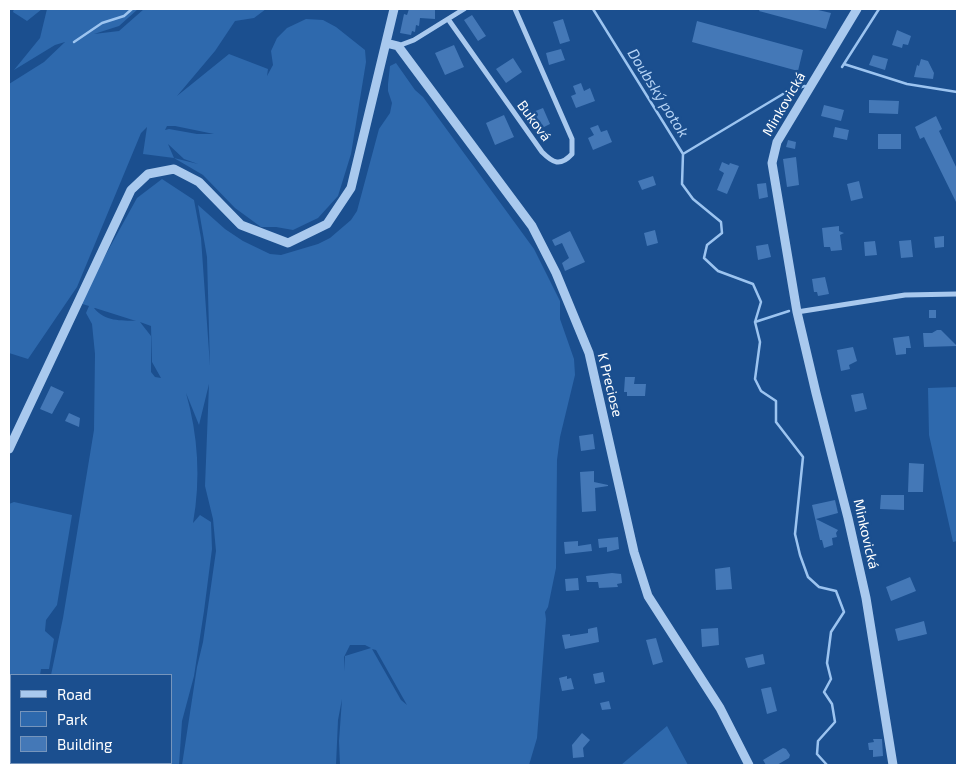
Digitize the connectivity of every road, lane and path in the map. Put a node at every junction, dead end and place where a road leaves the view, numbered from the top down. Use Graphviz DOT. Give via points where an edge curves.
graph roads {
  1 [pos="394,9"];
  2 [pos="464,9"];
  3 [pos="515,9"];
  4 [pos="857,9"];
  5 [pos="448,19"];
  6 [pos="386,43"];
  7 [pos="398,46"];
  8 [pos="957,294"];
  9 [pos="797,312"];
  10 [pos="9,449"];
  11 [pos="749,765"];
  12 [pos="893,765"];
  1 -- 6 [label="street"];
  2 -- 5 [label="street"];
  3 -- 5 [label="street, Buková" via="572,139 572,154 559,163 542,152"];
  4 -- 9 [label="street, Minkovická" via="773,152 772,173"];
  5 -- 7 [label="street"];
  6 -- 7 [label="street"];
  6 -- 10 [label="street" via="352,188 327,224 288,244 241,226 200,182 174,169 148,174 131,190"];
  7 -- 11 [label="street, K Preciose" via="532,226 556,273 589,353 634,552 648,596 720,708"];
  8 -- 9 [label="street" via="905,295"];
  9 -- 12 [label="street, Minkovická" via="866,598"];
}
